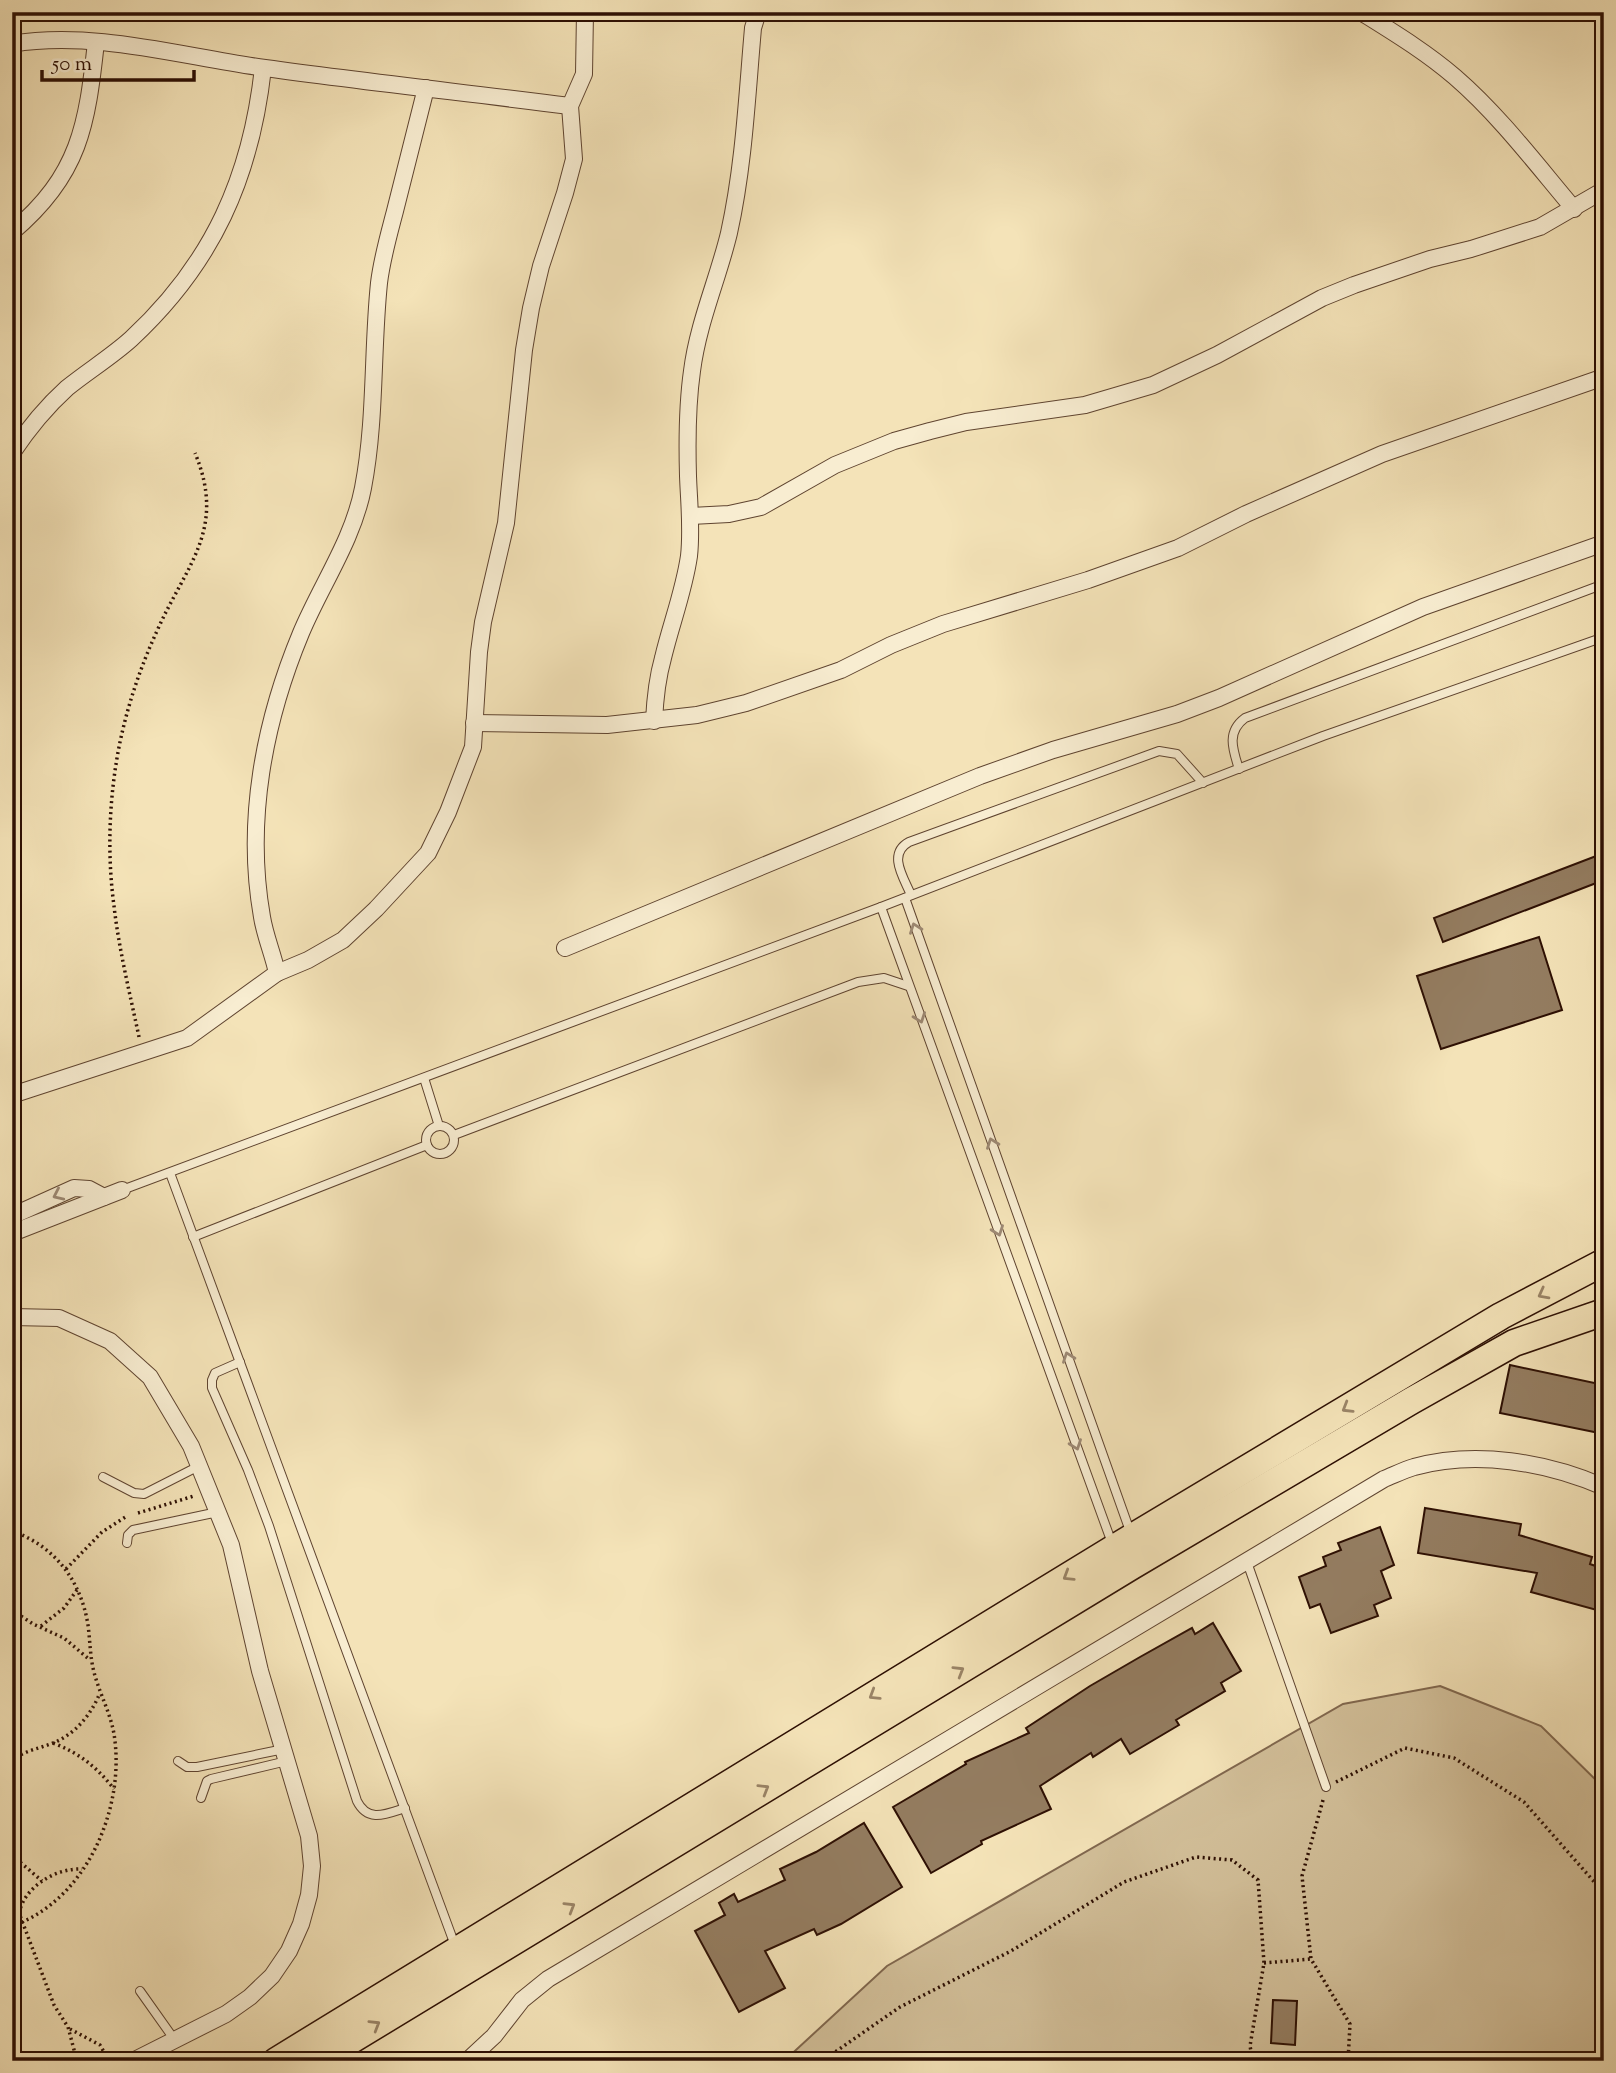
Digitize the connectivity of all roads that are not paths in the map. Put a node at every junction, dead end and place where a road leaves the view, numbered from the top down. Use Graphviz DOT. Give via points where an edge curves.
graph roads {
  1 [pos="585,12"];
  2 [pos="758,12"];
  3 [pos="1361,12"];
  4 [pos="96,42"];
  5 [pos="12,44"];
  6 [pos="263,68"];
  7 [pos="426,88"];
  8 [pos="570,106"];
  9 [pos="1604,190"];
  10 [pos="1574,209"];
  11 [pos="12,232"];
  12 [pos="1604,377"];
  13 [pos="12,453"];
  14 [pos="691,516"];
  15 [pos="1604,543"];
  16 [pos="1604,584"];
  17 [pos="1604,637"];
  18 [pos="654,721"];
  19 [pos="474,723"];
  20 [pos="1239,769"];
  21 [pos="1203,783"];
  22 [pos="908,897"];
  23 [pos="881,907"];
  24 [pos="565,948"];
  25 [pos="277,973"];
  26 [pos="908,986"];
  27 [pos="424,1078"];
  28 [pos="12,1096"];
  29 [pos="439,1126"];
  30 [pos="454,1135"];
  31 [pos="427,1145"];
  32 [pos="170,1172"];
  33 [pos="122,1190"];
  34 [pos="104,1197"];
  35 [pos="12,1216"];
  36 [pos="12,1233"];
  37 [pos="193,1237"];
  38 [pos="1604,1262"];
  39 [pos="1604,1312"];
  40 [pos="12,1317"];
  41 [pos="240,1362"];
  42 [pos="199,1466"];
  43 [pos="103,1477"];
  44 [pos="1604,1487"];
  45 [pos="218,1512"];
  46 [pos="1123,1542"];
  47 [pos="127,1543"];
  48 [pos="1247,1562"];
  49 [pos="286,1755"];
  50 [pos="178,1761"];
  51 [pos="1326,1787"];
  52 [pos="201,1798"];
  53 [pos="405,1808"];
  54 [pos="458,1951"];
  55 [pos="140,1991"];
  56 [pos="174,2039"];
  57 [pos="133,2061"];
  58 [pos="276,2061"];
  59 [pos="317,2061"];
  60 [pos="467,2061"];
  1 -- 8 [label="street" via="584,74"];
  2 -- 14 [label="street" via="735,201 692,368 687,443"];
  3 -- 10 [label="street" via="1422,51 1469,90"];
  4 -- 5 [label="street"];
  4 -- 6 [label="street"];
  4 -- 11 [label="street" via="89,105 72,159 40,206"];
  6 -- 7 [label="street"];
  6 -- 13 [label="street" via="246,160 228,209 202,253 168,301 118,349 65,390"];
  7 -- 8 [label="street"];
  7 -- 25 [label="street" via="379,281 363,491 345,543 286,670 265,753 256,832 257,882"];
  8 -- 19 [label="street" via="574,159 531,308 506,523 483,622"];
  9 -- 10 [label="street"];
  10 -- 14 [label="street" via="1540,227 1354,285 1153,385 1085,405 966,422 894,441 835,465 761,507"];
  12 -- 18 [label="street" via="1382,454 1178,548 943,624 794,688 697,715"];
  14 -- 18 [label="street" via="683,591 663,657"];
  15 -- 24 [label="street" via="1423,607 1198,706 980,776"];
  16 -- 20 [label="lane" via="1245,718 1232,734"];
  17 -- 20 [label="lane"];
  18 -- 19 [label="street"];
  19 -- 25 [label="street" via="466,771 428,853 343,940"];
  20 -- 21 [label="lane"];
  21 -- 22 [label="lane"];
  21 -- 22 [label="lane" via="1177,754 1159,751 909,842 897,858"];
  22 -- 23 [label="lane"];
  46 -- 22 [label="lane, one-way"];
  23 -- 26 [label="lane"];
  23 -- 27 [label="lane"];
  25 -- 28 [label="street" via="187,1038"];
  26 -- 30 [label="lane" via="884,978 859,982"];
  26 -- 46 [label="lane, one-way"];
  27 -- 29 [label="lane"];
  27 -- 32 [label="lane"];
  29 -- 30 [label="lane" via="446,1126"];
  29 -- 31 [label="lane" via="430,1129"];
  30 -- 31 [label="lane" via="454,1146 446,1153 435,1153"];
  31 -- 37 [label="lane"];
  32 -- 33 [label="lane"];
  32 -- 37 [label="lane"];
  33 -- 34 [label="street"];
  34 -- 35 [label="street, one-way" via="74,1188"];
  34 -- 36 [label="street"];
  37 -- 41 [label="lane"];
  38 -- 46 [label="main road, one-way" via="1501,1316"];
  59 -- 39 [label="main road, one-way" via="1411,1401 1514,1343"];
  40 -- 42 [label="street" via="59,1318 110,1341 150,1377"];
  41 -- 53 [label="lane"];
  41 -- 53 [label="lane" via="215,1373 212,1388 269,1526 357,1801 363,1811 373,1815"];
  42 -- 43 [label="lane" via="144,1494"];
  42 -- 45 [label="street"];
  44 -- 48 [label="street" via="1534,1465 1487,1460 1414,1467 1384,1479"];
  45 -- 47 [label="lane" via="133,1530"];
  45 -- 49 [label="street" via="231,1545 260,1671"];
  46 -- 54 [label="main road, one-way"];
  48 -- 51 [label="lane"];
  48 -- 60 [label="street" via="548,1979 522,2000"];
  49 -- 50 [label="lane" via="197,1767"];
  49 -- 52 [label="lane" via="207,1781"];
  49 -- 56 [label="street" via="309,1836 312,1866 302,1924 277,1968 250,1997"];
  53 -- 54 [label="lane"];
  54 -- 58 [label="main road"];
  55 -- 56 [label="lane"];
  56 -- 57 [label="street"];
}
